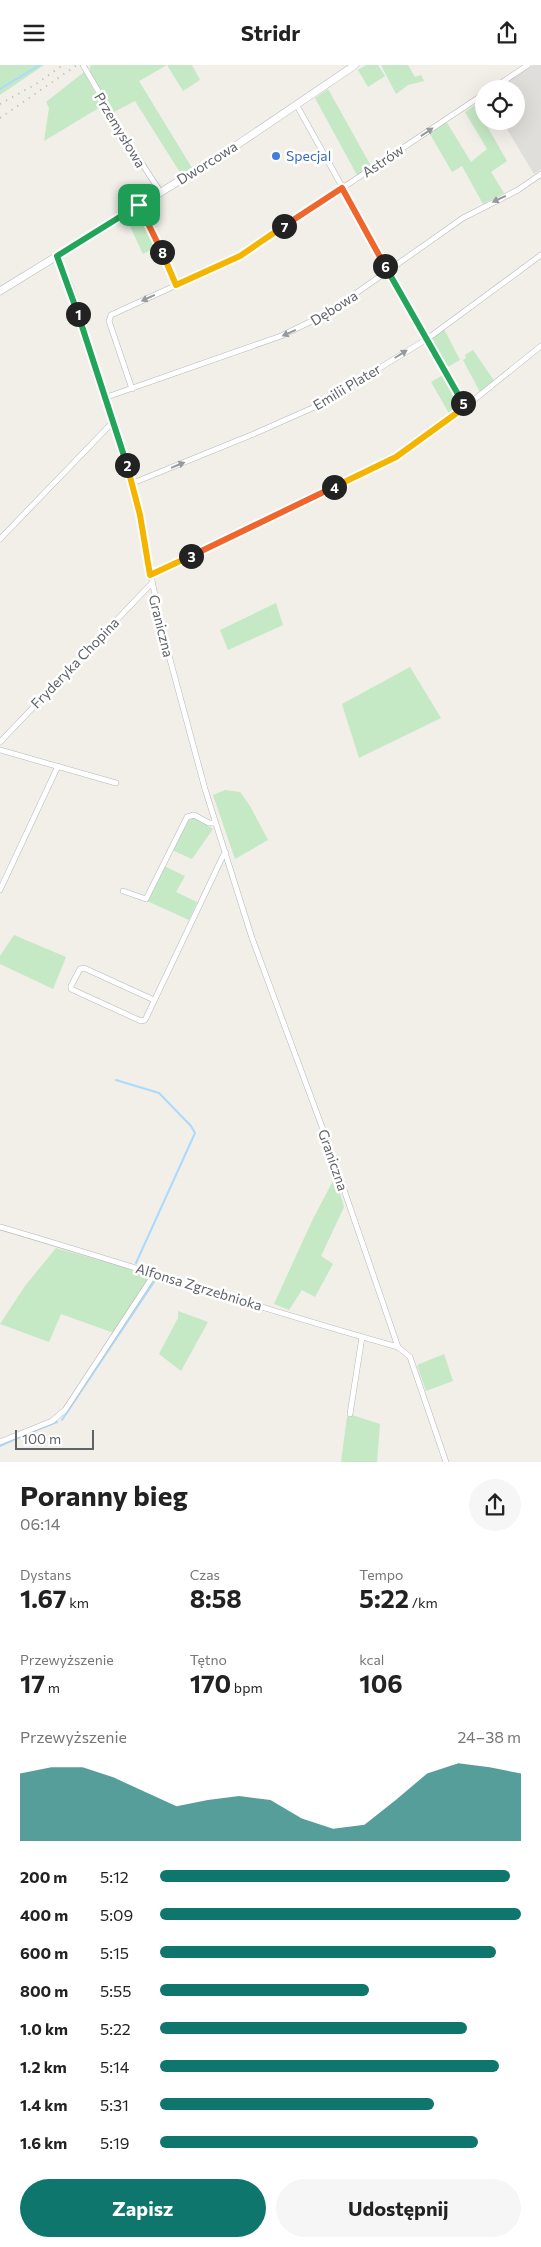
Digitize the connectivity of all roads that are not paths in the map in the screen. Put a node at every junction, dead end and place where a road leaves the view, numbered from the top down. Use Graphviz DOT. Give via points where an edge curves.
graph roads {
  1 [pos="83,65"];
  2 [pos="355,65"];
  3 [pos="528,65"];
  4 [pos="506,80"];
  5 [pos="475,100"];
  6 [pos="296,104"];
  7 [pos="541,174"];
  8 [pos="342,188"];
  9 [pos="161,193"];
  10 [pos="139,205"];
  11 [pos="541,255"];
  12 [pos="56,257"];
  13 [pos="388,271"];
  14 [pos="176,285"];
  15 [pos="0,291"];
  16 [pos="426,339"];
  17 [pos="541,346"];
  18 [pos="132,389"];
  19 [pos="104,398"];
  20 [pos="465,407"];
  21 [pos="112,423"];
  22 [pos="132,483"];
  23 [pos="0,539"];
  24 [pos="150,575"];
  25 [pos="151,584"];
  26 [pos="0,742"];
  27 [pos="0,750"];
  28 [pos="58,766"];
  29 [pos="116,783"];
  30 [pos="215,823"];
  31 [pos="226,853"];
  32 [pos="0,890"];
  33 [pos="123,891"];
  34 [pos="154,1000"];
  35 [pos="0,1227"];
  36 [pos="155,1273"];
  37 [pos="362,1337"];
  38 [pos="398,1347"];
  39 [pos="350,1415"];
  40 [pos="0,1442"];
  41 [pos="446,1462"];
  1 -- 9 [label="street, Przemysłowa"];
  2 -- 6 [label="main road, Dworcowa"];
  3 -- 4 [label="street"];
  8 -- 5 [label="street, Astrów, one-way"];
  6 -- 8 [label="street"];
  6 -- 9 [label="main road, Dworcowa"];
  7 -- 13 [label="street, Dębowa, one-way" via="518,190 463,218"];
  8 -- 13 [label="street"];
  8 -- 14 [label="street, Astrów" via="240,256"];
  9 -- 10 [label="main road, Dworcowa"];
  10 -- 12 [label="main road, Dworcowa"];
  10 -- 14 [label="street"];
  11 -- 16 [label="street, Emilii Plater"];
  12 -- 15 [label="main road, Dworcowa"];
  12 -- 19 [label="street, Graniczna" via="70,285"];
  13 -- 16 [label="street"];
  13 -- 18 [label="street, Dębowa, one-way" via="303,327"];
  14 -- 18 [label="street, Astrów, one-way" via="110,316"];
  16 -- 20 [label="street"];
  22 -- 16 [label="street, Emilii Plater, one-way" via="319,405"];
  17 -- 20 [label="street"];
  18 -- 19 [label="street, Dębowa"];
  19 -- 21 [label="street, Graniczna"];
  20 -- 24 [label="street" via="396,457"];
  21 -- 22 [label="street, Graniczna"];
  21 -- 23 [label="street"];
  22 -- 24 [label="street, Graniczna"];
  24 -- 25 [label="street, Graniczna"];
  25 -- 26 [label="street, Fryderyka Chopina"];
  25 -- 30 [label="street, Graniczna"];
  27 -- 28 [label="street"];
  28 -- 29 [label="street"];
  28 -- 32 [label="street"];
  30 -- 31 [label="street, Graniczna"];
  30 -- 33 [label="street" via="194,815 187,817 146,899"];
  31 -- 34 [label="street"];
  31 -- 38 [label="street, Graniczna" via="252,938 328,1143"];
  34 -- 34 [label="street" via="145,1020 141,1021 71,989 71,986 80,969 84,968"];
  35 -- 36 [label="street, Alfonsa Zgrzebnioka"];
  36 -- 37 [label="street, Alfonsa Zgrzebnioka"];
  36 -- 40 [label="street" via="65,1410 52,1421"];
  37 -- 38 [label="street, Alfonsa Zgrzebnioka"];
  37 -- 39 [label="street"];
  38 -- 41 [label="street, Graniczna" via="410,1357"];
}
